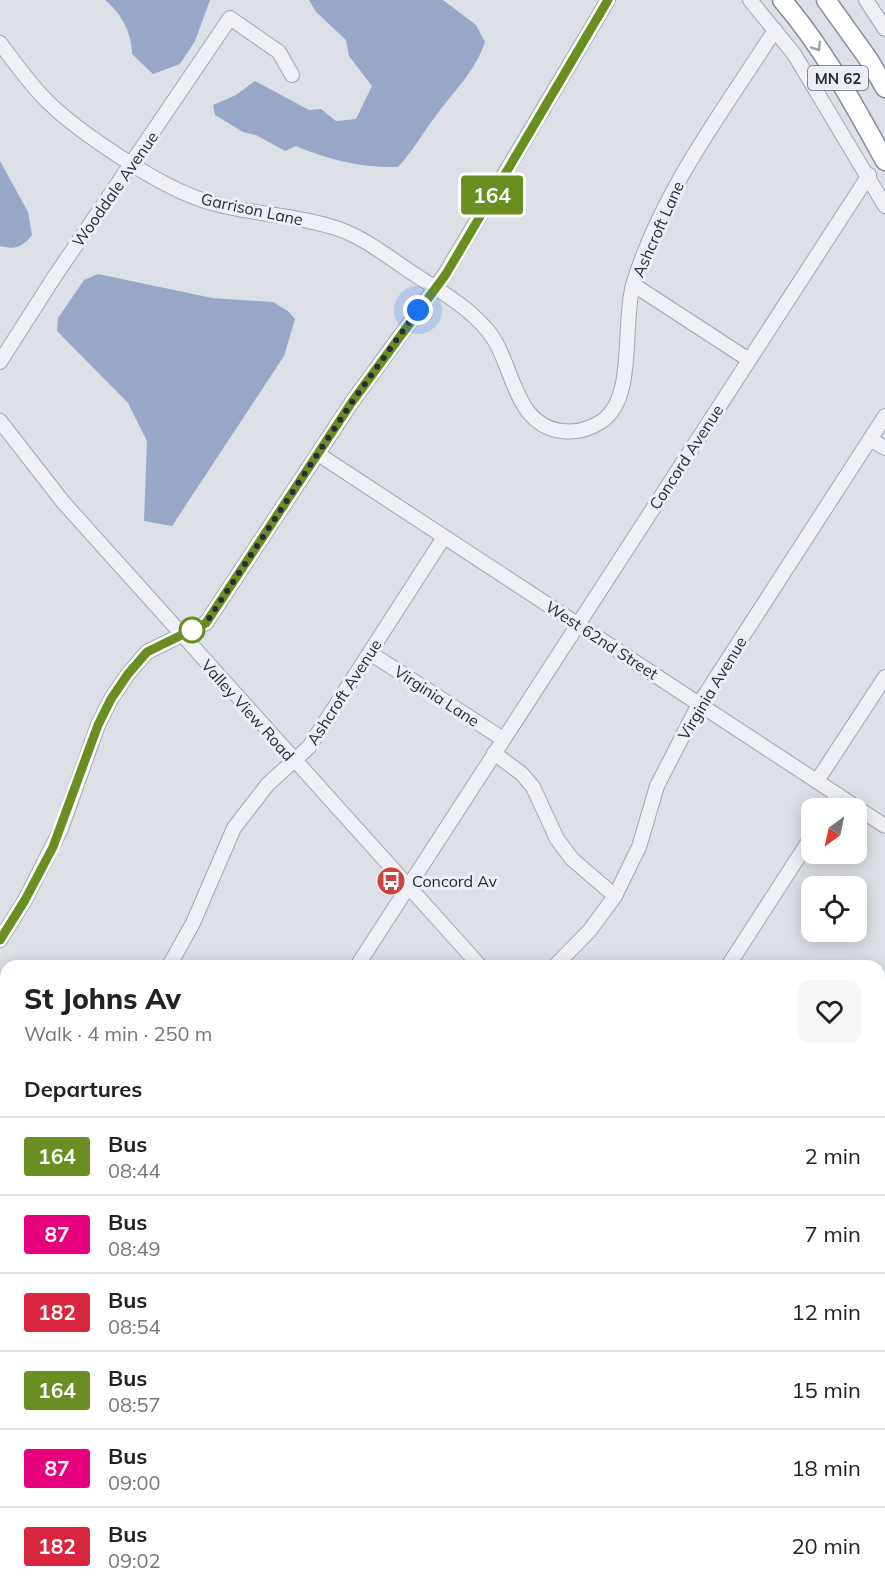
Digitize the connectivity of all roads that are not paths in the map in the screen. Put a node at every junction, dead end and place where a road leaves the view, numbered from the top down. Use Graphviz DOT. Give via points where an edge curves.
graph roads {
  1 [pos="608,0"];
  2 [pos="750,0"];
  3 [pos="782,0"];
  4 [pos="826,0"];
  5 [pos="866,0"];
  6 [pos="885,29"];
  7 [pos="775,30"];
  8 [pos="0,43"];
  9 [pos="292,75"];
  10 [pos="885,88"];
  11 [pos="885,161"];
  12 [pos="133,164"];
  13 [pos="869,175"];
  14 [pos="885,206"];
  15 [pos="634,285"];
  16 [pos="435,288"];
  17 [pos="749,360"];
  18 [pos="0,362"];
  19 [pos="885,416"];
  20 [pos="0,421"];
  21 [pos="870,439"];
  22 [pos="885,448"];
  23 [pos="318,454"];
  24 [pos="444,537"];
  25 [pos="578,624"];
  26 [pos="181,635"];
  27 [pos="370,653"];
  28 [pos="885,677"];
  29 [pos="699,704"];
  30 [pos="504,739"];
  31 [pos="494,753"];
  32 [pos="293,761"];
  33 [pos="817,781"];
  34 [pos="838,795"];
  35 [pos="836,798"];
  36 [pos="885,826"];
  37 [pos="801,853"];
  38 [pos="408,887"];
  39 [pos="615,896"];
  40 [pos="0,940"];
  41 [pos="172,960"];
  42 [pos="361,960"];
  43 [pos="475,960"];
  44 [pos="561,960"];
  45 [pos="732,960"];
  1 -- 16 [label="street"];
  2 -- 7 [label="street"];
  3 -- 11 [label="highway, MN 62, one-way" via="848,94"];
  4 -- 10 [label="highway, MN 62"];
  5 -- 6 [label="street"];
  7 -- 13 [label="street"];
  7 -- 15 [label="street, Ashcroft Lane" via="672,193"];
  8 -- 12 [label="street, Garrison Lane" via="49,103"];
  9 -- 12 [label="street, Wooddale Avenue" via="279,52 230,18"];
  12 -- 16 [label="street, Garrison Lane" via="213,204 345,231"];
  12 -- 18 [label="street, Wooddale Avenue"];
  13 -- 14 [label="street"];
  13 -- 17 [label="street, Concord Avenue"];
  15 -- 16 [label="street, Ashcroft Lane" via="627,319 622,393 604,419 575,432 559,431 531,416 521,403 509,368 489,332"];
  15 -- 17 [label="street"];
  16 -- 23 [label="street"];
  17 -- 25 [label="street, Concord Avenue"];
  19 -- 21 [label="street, Virginia Avenue"];
  20 -- 26 [label="street, Valley View Road" via="63,502"];
  21 -- 22 [label="street"];
  21 -- 29 [label="street, Virginia Avenue"];
  23 -- 24 [label="street, West 62nd Street"];
  23 -- 26 [label="street" via="206,623"];
  24 -- 25 [label="street, West 62nd Street"];
  24 -- 27 [label="street, Ashcroft Avenue"];
  25 -- 29 [label="street, West 62nd Street"];
  25 -- 30 [label="street, Concord Avenue"];
  26 -- 32 [label="street, Valley View Road"];
  26 -- 40 [label="street" via="147,652 111,699 57,838"];
  27 -- 30 [label="street, Virginia Lane"];
  27 -- 32 [label="street, Ashcroft Avenue" via="309,747"];
  28 -- 33 [label="street"];
  29 -- 33 [label="street, West 62nd Street"];
  29 -- 39 [label="street, Virginia Avenue" via="657,786 639,847"];
  30 -- 31 [label="street, Concord Avenue"];
  31 -- 38 [label="street"];
  31 -- 39 [label="street" via="533,787 557,839 572,859"];
  32 -- 38 [label="street, Valley View Road"];
  32 -- 41 [label="street, Ashcroft Avenue" via="268,784 234,828"];
  33 -- 34 [label="street, West 62nd Street"];
  34 -- 35 [label="street"];
  34 -- 36 [label="street, West 62nd Street"];
  37 -- 45 [label="street"];
  38 -- 42 [label="street"];
  38 -- 43 [label="street, Valley View Road"];
  39 -- 44 [label="street, Virginia Avenue"];
}
